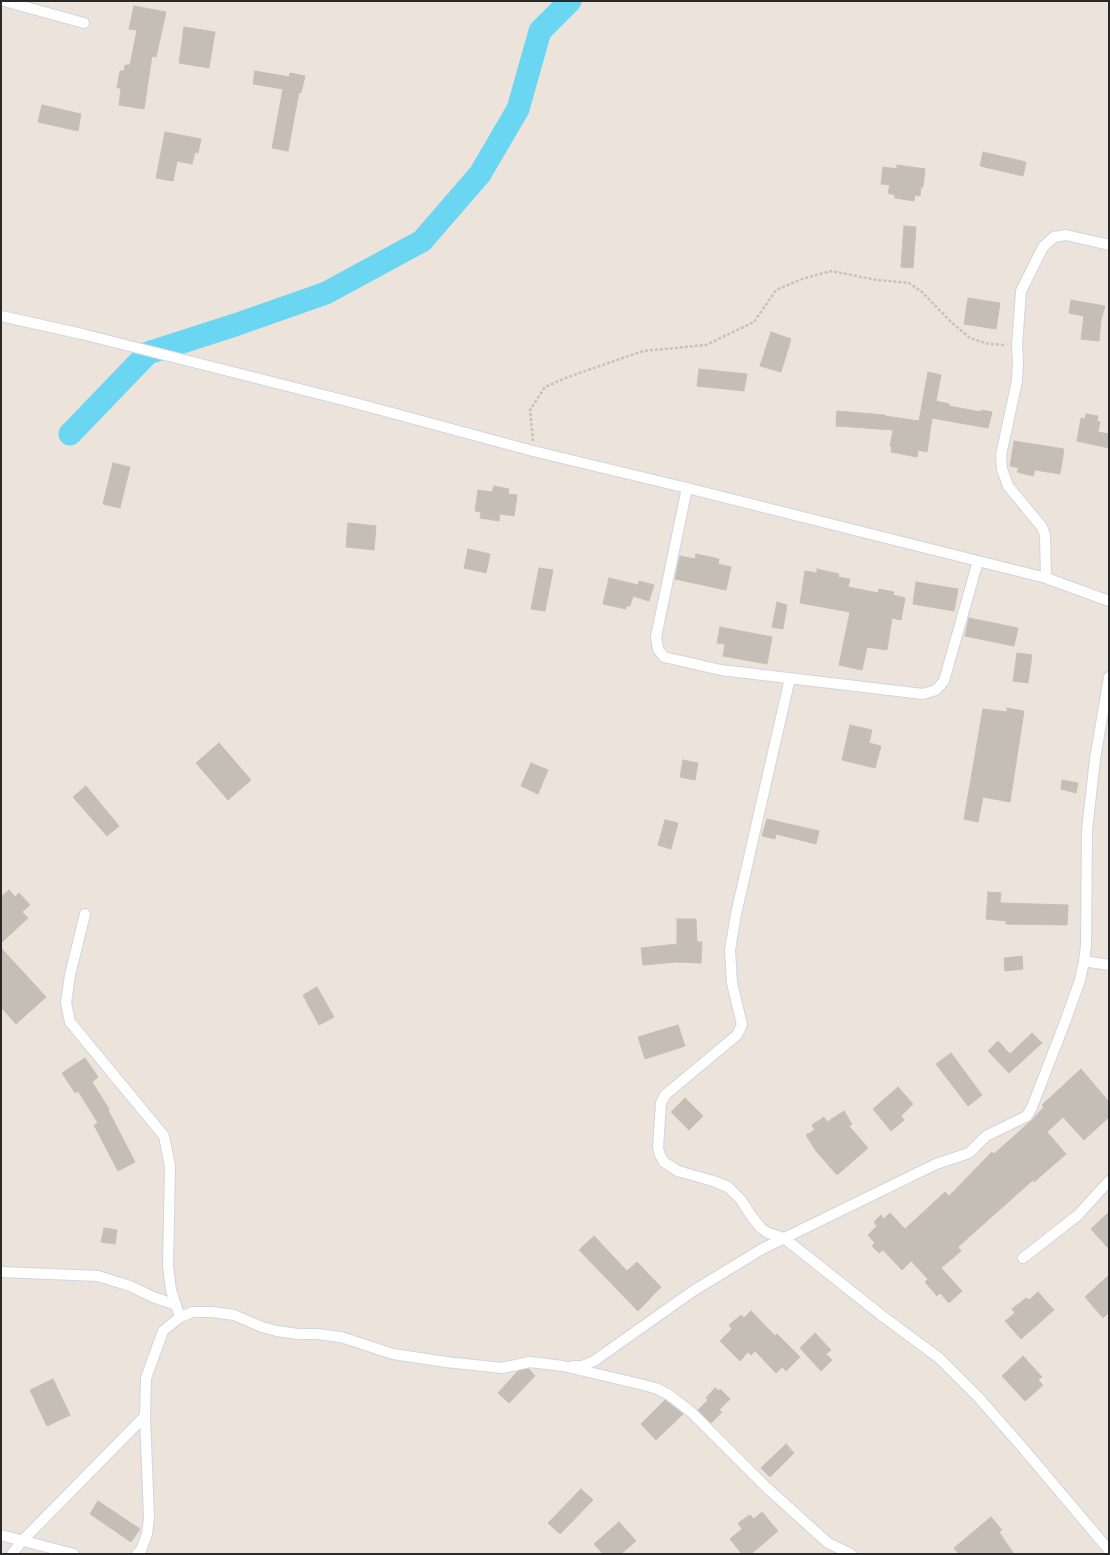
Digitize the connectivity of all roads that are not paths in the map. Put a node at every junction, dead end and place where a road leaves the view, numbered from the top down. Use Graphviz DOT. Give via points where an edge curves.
graph roads {
  1 [pos="4,1"];
  2 [pos="84,23"];
  3 [pos="1109,245"];
  4 [pos="1,316"];
  5 [pos="686,488"];
  6 [pos="978,561"];
  7 [pos="1046,578"];
  8 [pos="1109,601"];
  9 [pos="1109,677"];
  10 [pos="790,678"];
  11 [pos="85,914"];
  12 [pos="1084,961"];
  13 [pos="1109,965"];
  14 [pos="1109,1181"];
  15 [pos="784,1238"];
  16 [pos="1023,1258"];
  17 [pos="1,1272"];
  18 [pos="176,1305"];
  19 [pos="180,1317"];
  20 [pos="563,1366"];
  21 [pos="144,1416"];
  22 [pos="1,1535"];
  23 [pos="22,1541"];
  24 [pos="1109,1550"];
  25 [pos="12,1554"];
  26 [pos="74,1554"];
  27 [pos="137,1554"];
  28 [pos="851,1554"];
  1 -- 2 [label="street"];
  3 -- 7 [label="street" via="1066,235 1054,237 1043,247 1021,291 1017,381 1001,455 1002,469 1008,486 1042,527 1045,535"];
  4 -- 5 [label="street" via="355,403 533,452"];
  5 -- 6 [label="street"];
  5 -- 10 [label="street" via="656,637 658,649 664,657 720,670"];
  6 -- 7 [label="street"];
  6 -- 10 [label="street" via="944,681 936,690 922,694"];
  7 -- 8 [label="street"];
  9 -- 12 [label="street" via="1087,830"];
  10 -- 15 [label="street" via="730,950 732,983 742,1025 737,1035 665,1094 661,1103 658,1148 664,1162 678,1170 728,1187 761,1228"];
  11 -- 18 [label="street" via="66,1003 70,1022 164,1136 170,1166 168,1266"];
  12 -- 13 [label="street"];
  12 -- 15 [label="street" via="1065,1022 1027,1116 986,1136 969,1153 936,1164"];
  14 -- 16 [label="street" via="1078,1215"];
  15 -- 20 [label="street" via="693,1291 594,1361 582,1366"];
  15 -- 24 [label="street" via="939,1358 979,1398"];
  17 -- 18 [label="street" via="98,1276"];
  18 -- 19 [label="street"];
  19 -- 20 [label="street" via="193,1312 234,1315 262,1327 298,1334 341,1337 392,1354 446,1362 502,1368 530,1362"];
  19 -- 21 [label="street" via="163,1331 154,1355 146,1378"];
  20 -- 28 [label="street" via="644,1385 669,1394 828,1543"];
  21 -- 23 [label="street"];
  21 -- 27 [label="street" via="149,1518 147,1534"];
  22 -- 23 [label="street"];
  23 -- 25 [label="street"];
  23 -- 26 [label="street"];
}
